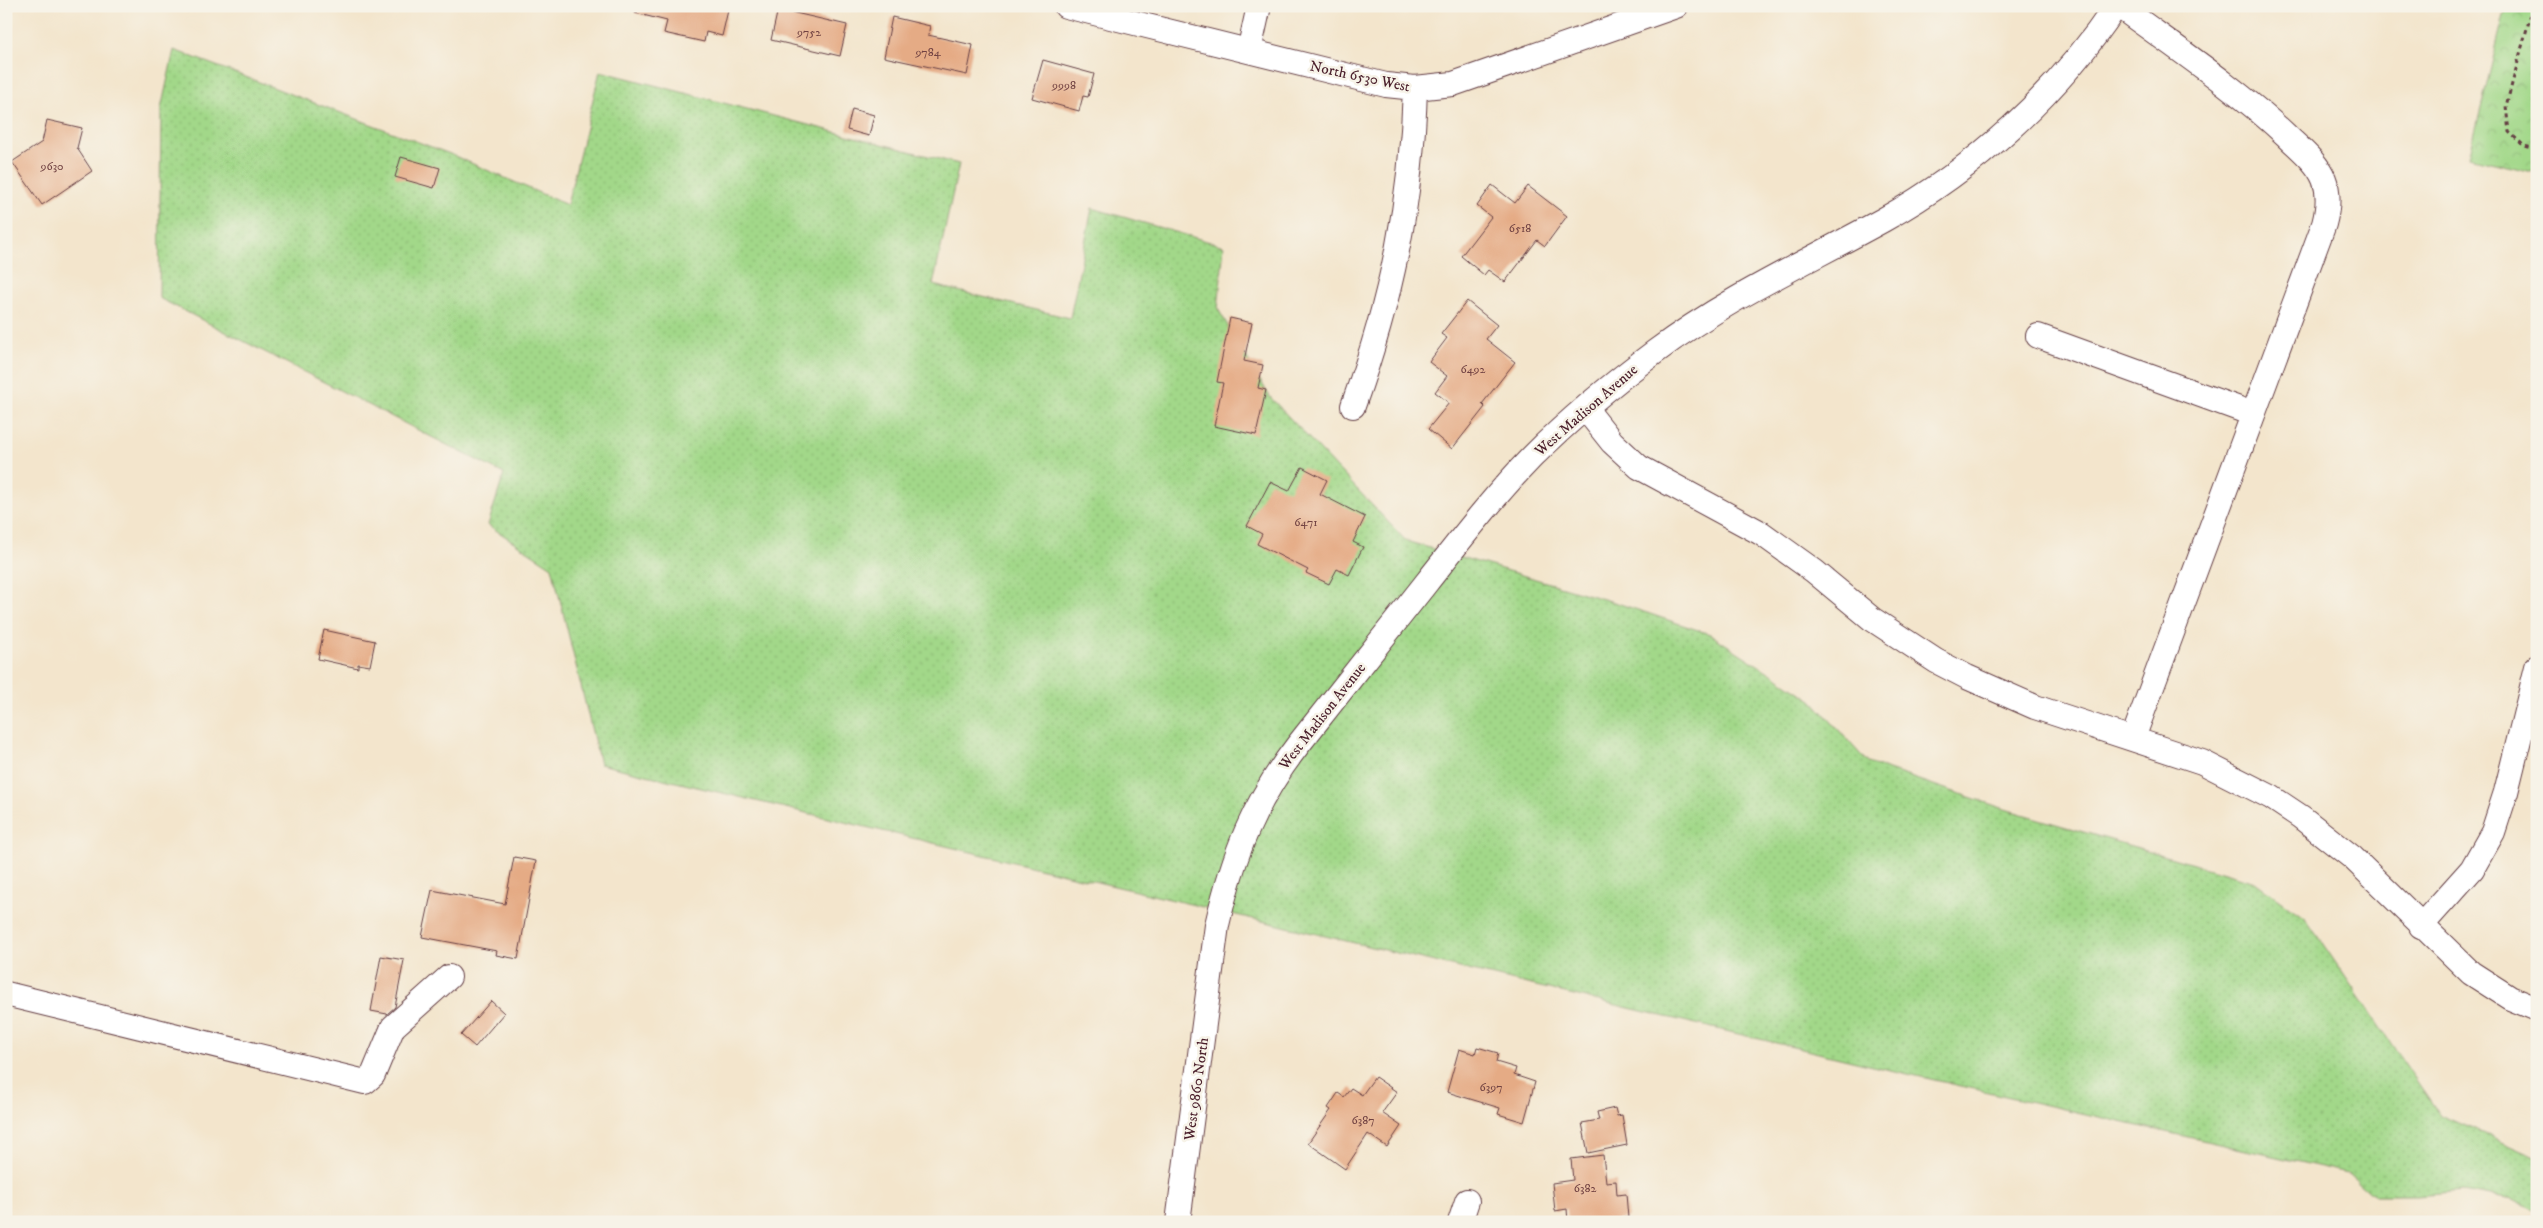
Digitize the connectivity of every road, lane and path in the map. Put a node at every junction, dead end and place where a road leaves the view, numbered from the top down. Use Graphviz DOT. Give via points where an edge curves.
graph roads {
  1 [pos="1066,6"];
  2 [pos="1259,6"];
  3 [pos="1676,6"];
  4 [pos="2118,6"];
  5 [pos="2533,6"];
  6 [pos="1249,51"];
  7 [pos="1415,88"];
  8 [pos="2537,149"];
  9 [pos="2038,336"];
  10 [pos="1353,406"];
  11 [pos="1585,408"];
  12 [pos="2253,414"];
  13 [pos="2537,667"];
  14 [pos="2133,738"];
  15 [pos="2421,926"];
  16 [pos="1214,956"];
  17 [pos="449,977"];
  18 [pos="6,994"];
  19 [pos="2537,1009"];
  20 [pos="1178,1222"];
  1 -- 6 [label="street, North 6530 West"];
  2 -- 6 [label="street"];
  3 -- 7 [label="street, North 6530 West" via="1453,84"];
  4 -- 11 [label="street, West Madison Avenue" via="2047,92 1959,171 1885,219 1774,276 1699,321"];
  4 -- 12 [label="street" via="2252,104 2313,162 2327,188 2324,224"];
  5 -- 8 [label="path" via="2506,106 2508,132 2524,146"];
  6 -- 7 [label="street, North 6530 West" via="1386,85"];
  7 -- 10 [label="street" via="1411,156 1398,250 1379,330"];
  9 -- 12 [label="street"];
  11 -- 14 [label="street" via="1612,442 1639,467 1761,533 1872,619 1936,661 2035,707"];
  11 -- 16 [label="street, West Madison Avenue" via="1496,496 1280,769 1249,822 1238,849 1224,894"];
  12 -- 14 [label="street"];
  13 -- 15 [label="street" via="2493,832 2472,869"];
  14 -- 15 [label="street" via="2202,762 2239,779 2294,812 2353,858"];
  15 -- 19 [label="street" via="2471,974 2510,998"];
  16 -- 20 [label="street, West 9860 North"];
  17 -- 18 [label="street" via="393,1027 373,1076 365,1082"];
}
